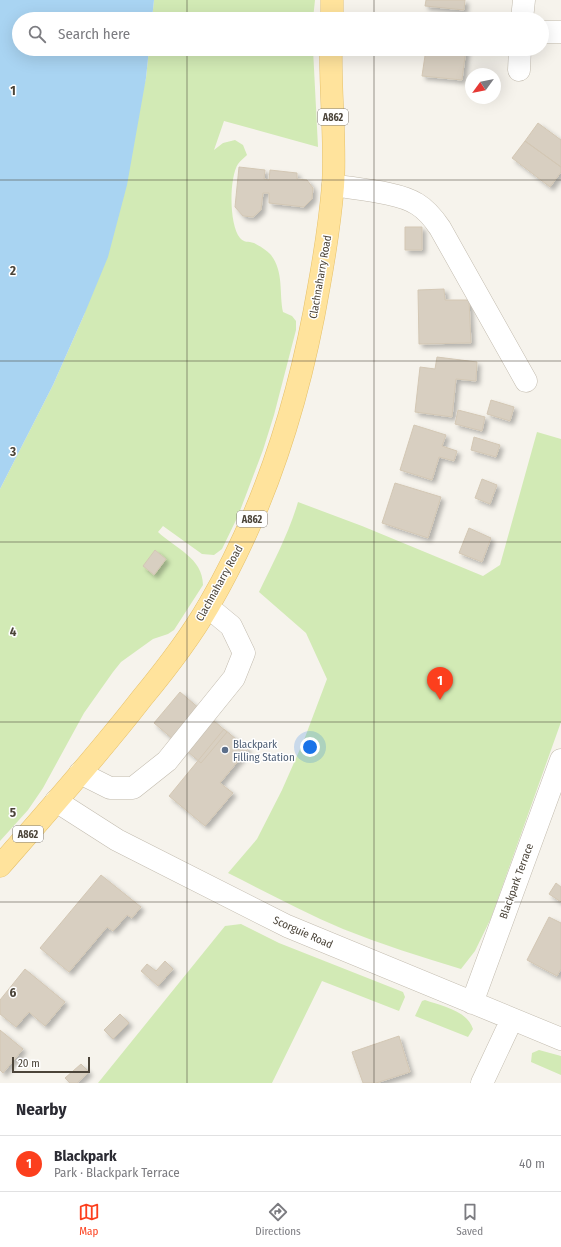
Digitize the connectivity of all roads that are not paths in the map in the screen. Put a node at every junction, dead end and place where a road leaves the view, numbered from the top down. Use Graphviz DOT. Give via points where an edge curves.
graph roads {
  1 [pos="332,0"];
  2 [pos="524,0"];
  3 [pos="332,12"];
  4 [pos="523,12"];
  5 [pos="549,32"];
  6 [pos="561,32"];
  7 [pos="331,56"];
  8 [pos="333,185"];
  9 [pos="526,381"];
  10 [pos="208,607"];
  11 [pos="561,760"];
  12 [pos="80,774"];
  13 [pos="56,801"];
  14 [pos="0,866"];
  15 [pos="472,1003"];
  16 [pos="512,1019"];
  17 [pos="561,1039"];
  18 [pos="482,1083"];
  1 -- 3 [label="main road"];
  2 -- 4 [label="street"];
  5 -- 6 [label="street"];
  7 -- 8 [label="main road, Clachnaharry Road / A862"];
  8 -- 9 [label="street" via="399,196 417,203 431,214"];
  8 -- 10 [label="main road, Clachnaharry Road / A862" via="317,301 292,408 252,520"];
  10 -- 12 [label="main road, Clachnaharry Road / A862" via="159,677"];
  10 -- 12 [label="street" via="231,626 244,654 234,678 167,760 133,788 110,788"];
  11 -- 15 [label="street, Blackpark Terrace"];
  12 -- 13 [label="main road, Clachnaharry Road / A862"];
  13 -- 14 [label="main road, A862"];
  13 -- 15 [label="street, Scorguie Road" via="117,840 287,926"];
  15 -- 16 [label="street, Scorguie Road"];
  16 -- 17 [label="street, Scorguie Road"];
  16 -- 18 [label="street"];
}
